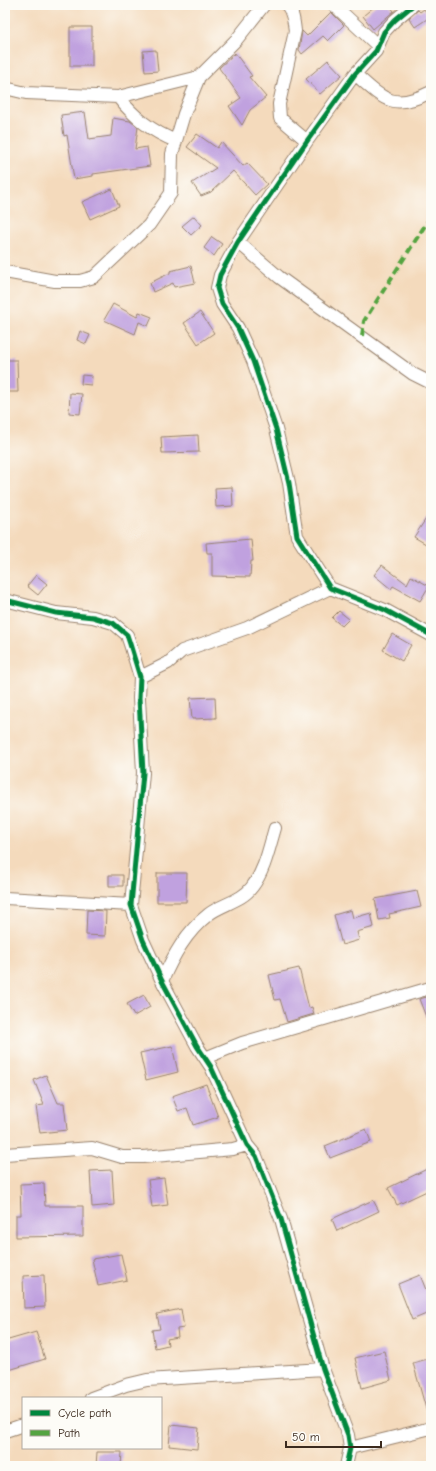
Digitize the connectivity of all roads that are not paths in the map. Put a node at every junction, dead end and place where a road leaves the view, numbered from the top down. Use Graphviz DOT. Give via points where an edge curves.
graph roads {
  1 [pos="264,5"];
  2 [pos="287,5"];
  3 [pos="334,5"];
  4 [pos="413,5"];
  5 [pos="378,46"];
  6 [pos="355,74"];
  7 [pos="199,77"];
  8 [pos="5,88"];
  9 [pos="431,92"];
  10 [pos="118,97"];
  11 [pos="176,141"];
  12 [pos="307,141"];
  13 [pos="238,242"];
  14 [pos="5,272"];
  15 [pos="431,383"];
  16 [pos="330,588"];
  17 [pos="5,600"];
  18 [pos="431,635"];
  19 [pos="140,677"];
  20 [pos="275,828"];
  21 [pos="5,898"];
  22 [pos="131,905"];
  23 [pos="162,981"];
  24 [pos="430,988"];
  25 [pos="205,1058"];
  26 [pos="247,1145"];
  27 [pos="5,1154"];
  28 [pos="323,1369"];
  29 [pos="94,1397"];
  30 [pos="22,1426"];
  31 [pos="431,1428"];
  32 [pos="5,1431"];
  33 [pos="350,1448"];
  34 [pos="346,1466"];
  1 -- 7 [label="street" via="237,39"];
  2 -- 12 [label="street" via="294,20 295,31 278,104 280,118"];
  3 -- 5 [label="street"];
  4 -- 5 [label="street" via="384,32"];
  5 -- 6 [label="street"];
  6 -- 9 [label="street" via="388,101 406,103"];
  6 -- 12 [label="street"];
  7 -- 10 [label="street"];
  7 -- 11 [label="street"];
  8 -- 10 [label="street" via="26,93"];
  10 -- 11 [label="street" via="128,110 151,130"];
  11 -- 14 [label="street" via="172,154 170,193 149,224 94,277 80,281 55,280"];
  12 -- 13 [label="street"];
  13 -- 15 [label="street" via="285,281 413,374"];
  13 -- 16 [label="street" via="220,275 217,288 222,304 238,328 254,361 276,429 289,483 296,536"];
  16 -- 18 [label="street" via="385,610"];
  16 -- 19 [label="street" via="247,628 182,651 168,663"];
  17 -- 19 [label="street" via="56,613 93,617 113,623 127,635"];
  19 -- 22 [label="street" via="143,773"];
  20 -- 23 [label="street" via="265,864 252,888 233,902 209,913 174,953"];
  21 -- 22 [label="street"];
  22 -- 23 [label="street" via="143,940"];
  23 -- 25 [label="street"];
  24 -- 25 [label="street" via="242,1043"];
  25 -- 26 [label="street"];
  26 -- 27 [label="street" via="233,1149 143,1157 122,1157 92,1148"];
  26 -- 28 [label="street" via="256,1156 282,1219"];
  28 -- 29 [label="street" via="148,1380"];
  28 -- 33 [label="street" via="348,1435"];
  30 -- 32 [label="street"];
  31 -- 33 [label="street"];
  33 -- 34 [label="street"];
}
